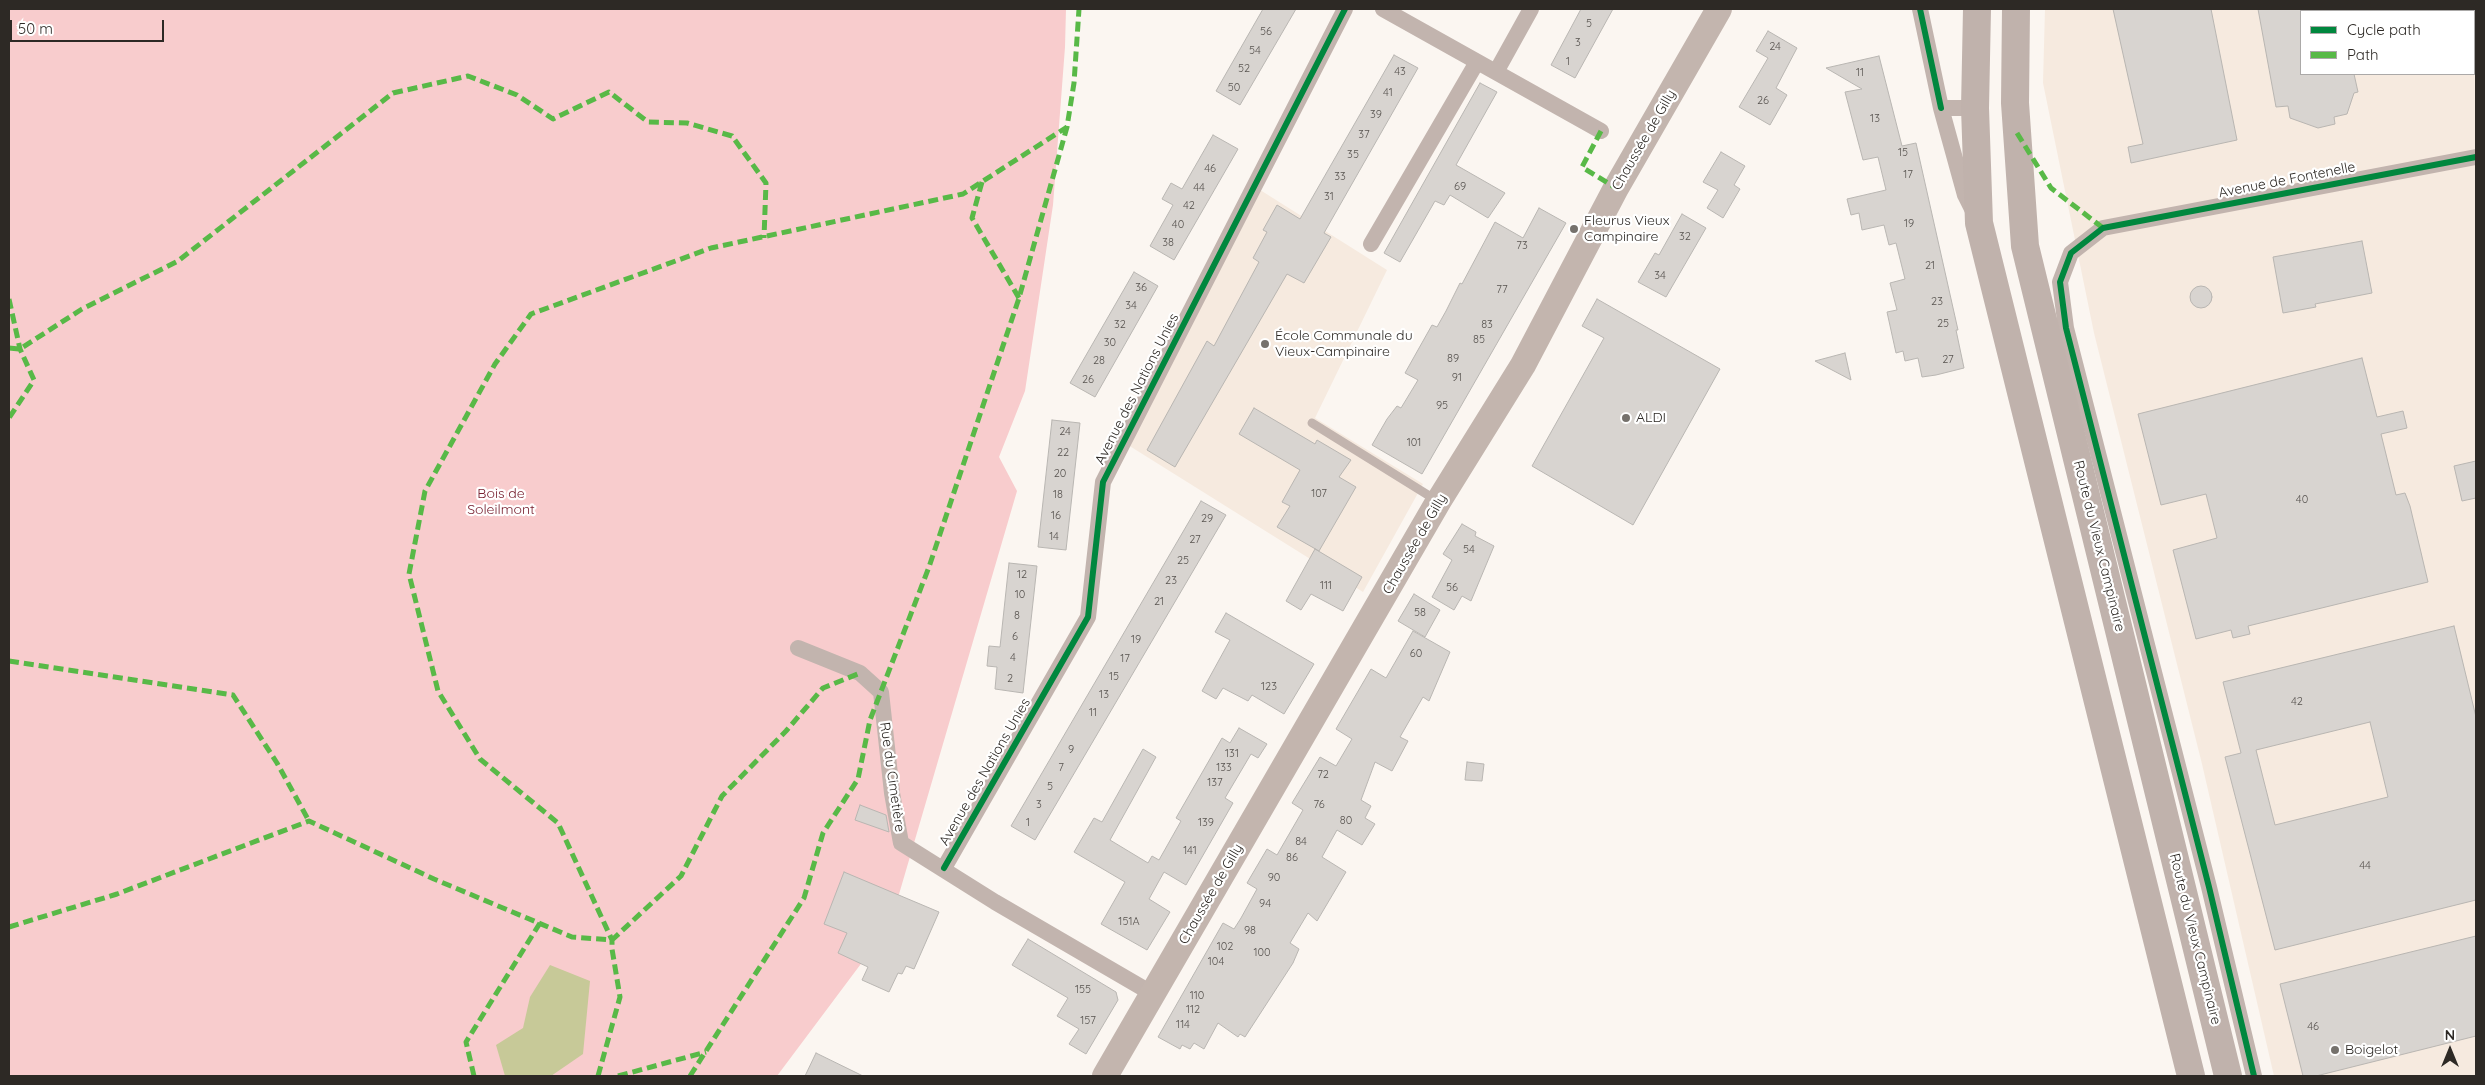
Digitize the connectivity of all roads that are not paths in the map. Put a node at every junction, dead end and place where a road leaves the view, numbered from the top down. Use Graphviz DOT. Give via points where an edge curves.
graph roads {
  1 [pos="1345,9"];
  2 [pos="1383,9"];
  3 [pos="1531,9"];
  4 [pos="1719,9"];
  5 [pos="1920,9"];
  6 [pos="1977,9"];
  7 [pos="2016,9"];
  8 [pos="1478,62"];
  9 [pos="1496,72"];
  10 [pos="1941,108"];
  11 [pos="1975,108"];
  12 [pos="1601,131"];
  13 [pos="2476,157"];
  14 [pos="1979,223"];
  15 [pos="1371,244"];
  16 [pos="1312,423"];
  17 [pos="1438,502"];
  18 [pos="798,648"];
  19 [pos="944,868"];
  20 [pos="1153,994"];
  21 [pos="1105,1076"];
  22 [pos="2191,1076"];
  23 [pos="2228,1076"];
  24 [pos="2254,1076"];
  1 -- 19 [label="street, Avenue des Nations Unies" via="1103,482 1088,617"];
  2 -- 8 [label="street"];
  3 -- 9 [label="street"];
  4 -- 17 [label="main road, Chaussée de Gilly" via="1616,188 1522,365"];
  5 -- 10 [label="street"];
  6 -- 11 [label="highway"];
  7 -- 23 [label="highway, Route du Vieux Campinaire" via="2015,103 2025,246"];
  8 -- 9 [label="street"];
  8 -- 15 [label="street"];
  9 -- 12 [label="street"];
  10 -- 11 [label="street"];
  10 -- 14 [label="street" via="1965,195"];
  11 -- 14 [label="highway"];
  13 -- 24 [label="street, Avenue de Fontenelle" via="2102,228 2071,253 2060,282 2066,328 2210,887"];
  14 -- 22 [label="highway"];
  16 -- 17 [label="lane"];
  17 -- 20 [label="main road, Chaussée de Gilly"];
  18 -- 19 [label="street, Rue du Cimetière" via="860,674 881,692 900,843"];
  19 -- 20 [label="street, Rue du Cimetière" via="995,902"];
  20 -- 21 [label="main road, Chaussée de Gilly"];
}
